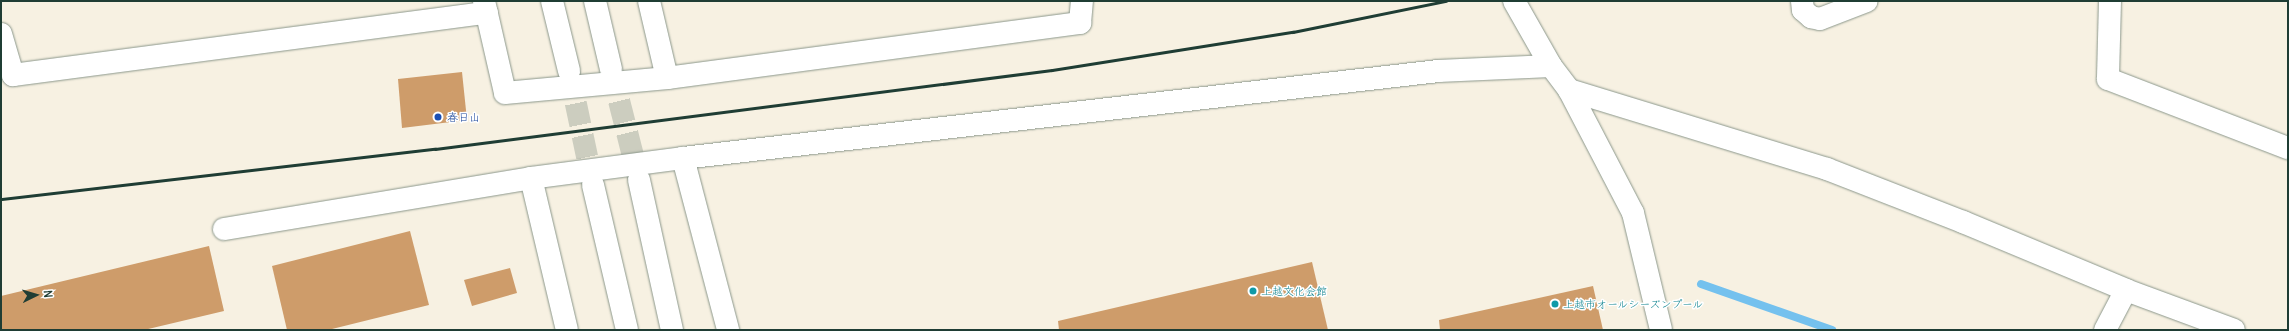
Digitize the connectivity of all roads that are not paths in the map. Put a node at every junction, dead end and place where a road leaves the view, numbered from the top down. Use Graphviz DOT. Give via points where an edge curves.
graph roads {
  1 [pos="552,1"];
  2 [pos="595,1"];
  3 [pos="649,1"];
  4 [pos="1082,1"];
  5 [pos="1514,1"];
  6 [pos="1802,1"];
  7 [pos="1867,1"];
  8 [pos="2110,1"];
  9 [pos="485,7"];
  10 [pos="1,34"];
  11 [pos="1551,66"];
  12 [pos="611,69"];
  13 [pos="569,71"];
  14 [pos="667,78"];
  15 [pos="1569,90"];
  16 [pos="2288,148"];
  17 [pos="683,158"];
  18 [pos="531,178"];
  19 [pos="638,180"];
  20 [pos="593,185"];
  21 [pos="224,229"];
  22 [pos="2126,290"];
  23 [pos="567,330"];
  24 [pos="627,330"];
  25 [pos="672,330"];
  26 [pos="728,330"];
  27 [pos="1661,330"];
  28 [pos="2105,330"];
  29 [pos="2234,330"];
  1 -- 13 [label="street"];
  2 -- 12 [label="street"];
  3 -- 14 [label="street"];
  4 -- 14 [label="street" via="1080,23"];
  5 -- 11 [label="street"];
  6 -- 7 [label="street" via="1803,10 1811,17 1820,19"];
  8 -- 16 [label="street" via="2108,78"];
  9 -- 10 [label="street" via="13,75"];
  9 -- 14 [label="street" via="505,93"];
  11 -- 15 [label="street"];
  11 -- 17 [label="street" via="1438,71"];
  15 -- 22 [label="street" via="1827,169"];
  15 -- 27 [label="street" via="1634,213"];
  17 -- 18 [label="street"];
  17 -- 26 [label="street"];
  18 -- 21 [label="street"];
  18 -- 23 [label="street"];
  19 -- 25 [label="street"];
  20 -- 24 [label="street"];
  22 -- 28 [label="street"];
  22 -- 29 [label="street"];
}
